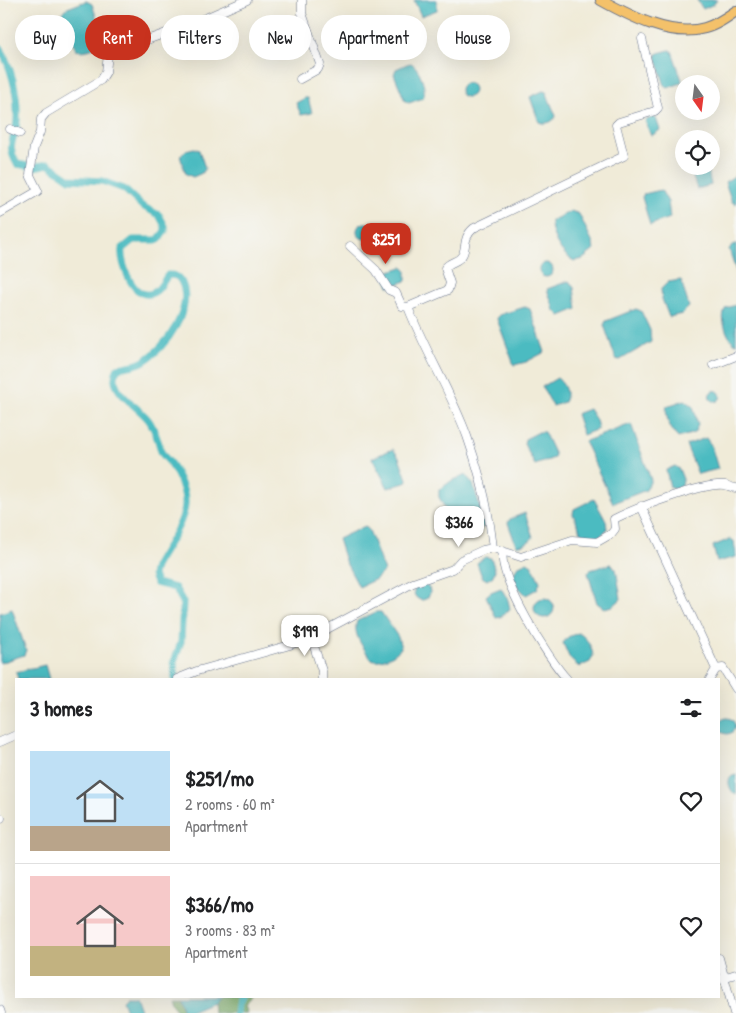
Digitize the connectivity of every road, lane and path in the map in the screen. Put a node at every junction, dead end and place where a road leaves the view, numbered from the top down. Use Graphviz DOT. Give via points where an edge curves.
graph roads {
  1 [pos="247,0"];
  2 [pos="302,0"];
  3 [pos="601,0"];
  4 [pos="736,12"];
  5 [pos="642,39"];
  6 [pos="300,79"];
  7 [pos="10,129"];
  8 [pos="20,133"];
  9 [pos="0,213"];
  10 [pos="350,246"];
  11 [pos="408,307"];
  12 [pos="736,356"];
  13 [pos="713,365"];
  14 [pos="736,488"];
  15 [pos="641,506"];
  16 [pos="493,548"];
  17 [pos="502,551"];
  18 [pos="311,637"];
  19 [pos="716,669"];
  20 [pos="180,678"];
  21 [pos="322,678"];
  22 [pos="566,678"];
  23 [pos="711,678"];
  24 [pos="736,688"];
  25 [pos="15,735"];
  26 [pos="0,742"];
  27 [pos="736,974"];
  28 [pos="721,978"];
  29 [pos="734,1013"];
  1 -- 9 [label="street" via="108,54 106,72 101,80 42,116 30,172 38,191"];
  2 -- 6 [label="street" via="302,13 320,64 318,69"];
  3 -- 4 [label="main road" via="639,18 680,30 705,28"];
  5 -- 11 [label="street" via="658,108 616,125 624,156 474,228 466,238 463,254 445,268 450,283 448,290"];
  7 -- 8 [label="street"];
  10 -- 11 [label="street" via="376,270 389,290 396,293 402,306"];
  11 -- 16 [label="street" via="466,435 486,498"];
  12 -- 13 [label="street"];
  14 -- 15 [label="street" via="712,486"];
  15 -- 17 [label="street" via="614,519 615,529 597,542 572,540 521,558"];
  15 -- 19 [label="street"];
  16 -- 17 [label="street"];
  16 -- 18 [label="street" via="470,555 453,569 422,579"];
  17 -- 22 [label="street" via="504,569 514,593"];
  18 -- 20 [label="street"];
  18 -- 21 [label="street"];
  19 -- 23 [label="street"];
  19 -- 24 [label="street" via="723,668"];
  25 -- 26 [label="street"];
  27 -- 28 [label="street"];
  28 -- 29 [label="street"];
}
